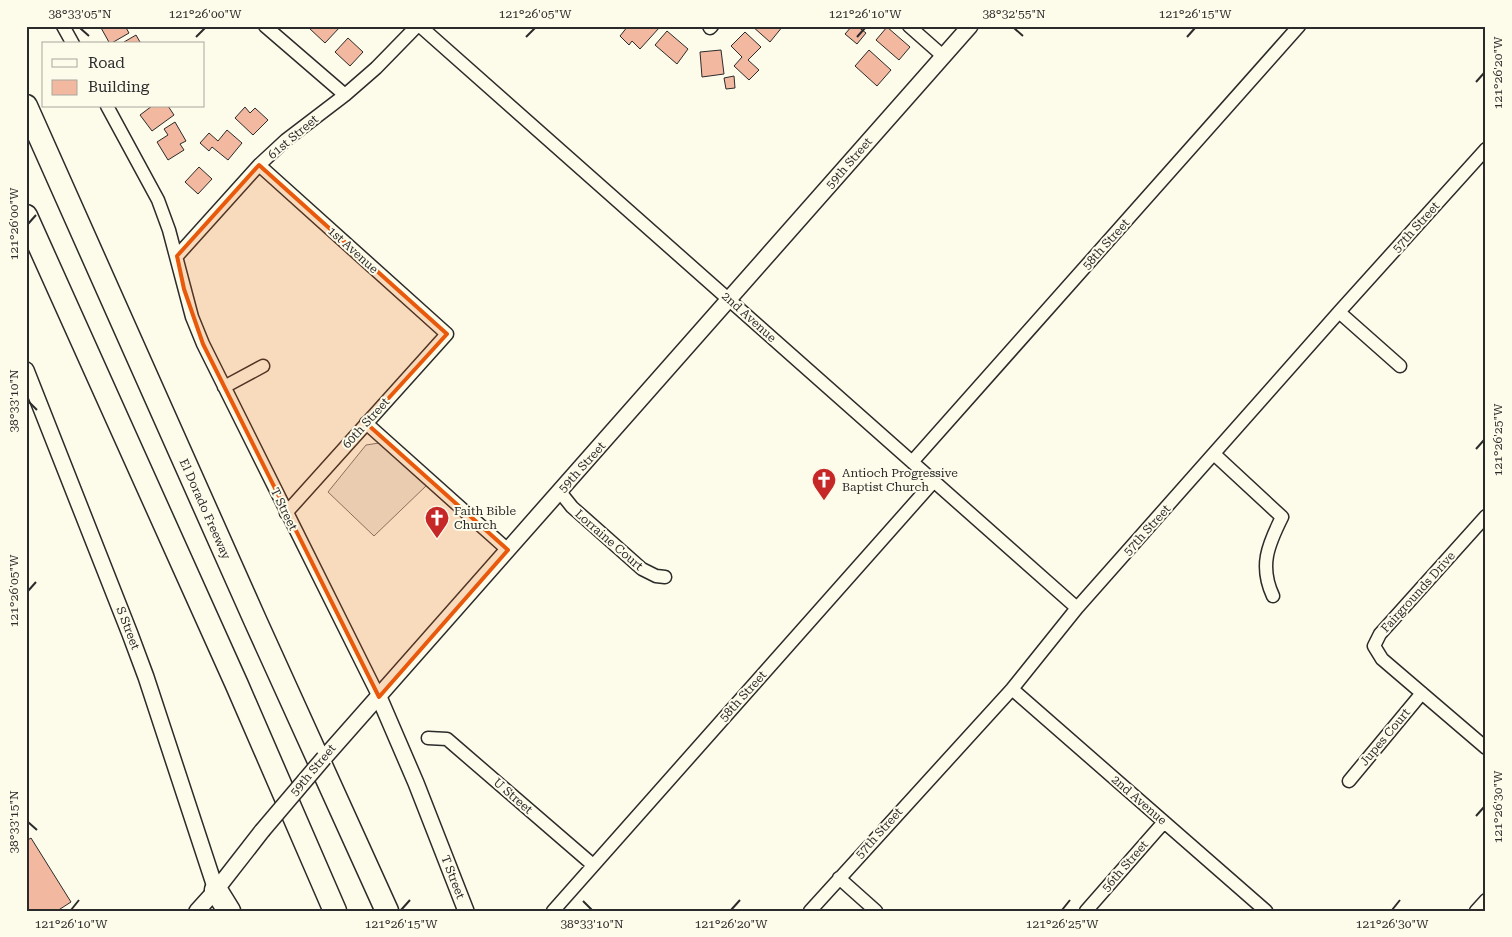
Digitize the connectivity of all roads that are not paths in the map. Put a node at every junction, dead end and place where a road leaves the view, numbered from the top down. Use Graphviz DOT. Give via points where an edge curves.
graph roads {
  1 [pos="63,26"];
  2 [pos="265,26"];
  3 [pos="419,26"];
  4 [pos="909,26"];
  5 [pos="970,26"];
  6 [pos="1300,26"];
  7 [pos="72,42"];
  8 [pos="943,56"];
  9 [pos="345,95"];
  10 [pos="26,106"];
  11 [pos="108,108"];
  12 [pos="1486,149"];
  13 [pos="259,165"];
  14 [pos="26,216"];
  15 [pos="26,232"];
  16 [pos="177,256"];
  17 [pos="729,300"];
  18 [pos="68,308"];
  19 [pos="1339,312"];
  20 [pos="447,334"];
  21 [pos="263,366"];
  22 [pos="1400,366"];
  23 [pos="26,370"];
  24 [pos="224,387"];
  25 [pos="366,423"];
  26 [pos="1214,454"];
  27 [pos="912,462"];
  28 [pos="934,481"];
  29 [pos="560,492"];
  30 [pos="286,513"];
  31 [pos="1486,516"];
  32 [pos="508,550"];
  33 [pos="666,577"];
  34 [pos="1273,596"];
  35 [pos="1077,608"];
  36 [pos="1012,689"];
  37 [pos="1422,693"];
  38 [pos="379,697"];
  39 [pos="428,738"];
  40 [pos="1486,748"];
  41 [pos="1349,781"];
  42 [pos="1164,822"];
  43 [pos="593,865"];
  44 [pos="838,878"];
  45 [pos="219,900"];
  46 [pos="1486,900"];
  47 [pos="1476,910"];
  48 [pos="197,911"];
  49 [pos="229,911"];
  50 [pos="335,911"];
  51 [pos="387,911"];
  52 [pos="466,911"];
  53 [pos="553,911"];
  54 [pos="810,911"];
  55 [pos="876,911"];
  56 [pos="1086,911"];
  57 [pos="1266,911"];
  1 -- 7 [label="street"];
  2 -- 9 [label="street"];
  3 -- 9 [label="street, 61st Street"];
  3 -- 17 [label="street, 2nd Avenue"];
  4 -- 8 [label="street"];
  5 -- 8 [label="street, 59th Street"];
  6 -- 27 [label="street, 58th Street"];
  8 -- 17 [label="street, 59th Street"];
  9 -- 13 [label="street, 61st Street"];
  10 -- 51 [label="highway, El Dorado Freeway"];
  11 -- 16 [label="street, T Street" via="158,200"];
  12 -- 19 [label="street, 57th Street"];
  13 -- 16 [label="street, 61st Street"];
  13 -- 20 [label="street, 1st Avenue"];
  14 -- 18 [label="highway"];
  15 -- 18 [label="highway"];
  16 -- 24 [label="street, T Street" via="192,317"];
  17 -- 27 [label="street, 2nd Avenue"];
  17 -- 29 [label="street, 59th Street"];
  18 -- 50 [label="highway"];
  19 -- 22 [label="street"];
  19 -- 26 [label="street, 57th Street"];
  20 -- 25 [label="street, 60th Street"];
  21 -- 24 [label="street"];
  23 -- 45 [label="street, S Street" via="140,660"];
  24 -- 30 [label="street, T Street"];
  25 -- 30 [label="street, 60th Street"];
  25 -- 32 [label="street"];
  26 -- 34 [label="street" via="1282,516 1266,556 1265,571"];
  26 -- 35 [label="street, 57th Street"];
  27 -- 28 [label="street, 2nd Avenue"];
  28 -- 35 [label="street, 2nd Avenue"];
  28 -- 43 [label="street, 58th Street"];
  29 -- 32 [label="street, 59th Street"];
  29 -- 33 [label="street, Lorraine Court" via="572,507 642,569"];
  30 -- 38 [label="street, T Street"];
  31 -- 37 [label="street, Fairgrounds Drive" via="1376,640 1374,646 1382,659"];
  32 -- 38 [label="street, 59th Street"];
  35 -- 36 [label="street, 57th Street"];
  36 -- 42 [label="street, 2nd Avenue"];
  36 -- 44 [label="street, 57th Street"];
  37 -- 40 [label="street, Fairgrounds Drive"];
  37 -- 41 [label="street, Jupes Court"];
  38 -- 45 [label="street, 59th Street, bridge" via="349,727 262,831"];
  38 -- 52 [label="street, T Street"];
  39 -- 43 [label="street, U Street" via="447,739"];
  42 -- 56 [label="street, 56th Street"];
  42 -- 57 [label="street, 2nd Avenue"];
  43 -- 53 [label="street, 58th Street"];
  44 -- 54 [label="street, 57th Street"];
  44 -- 55 [label="street"];
  45 -- 48 [label="street, 59th Street"];
  45 -- 49 [label="highway"];
  46 -- 47 [label="street"];
}
